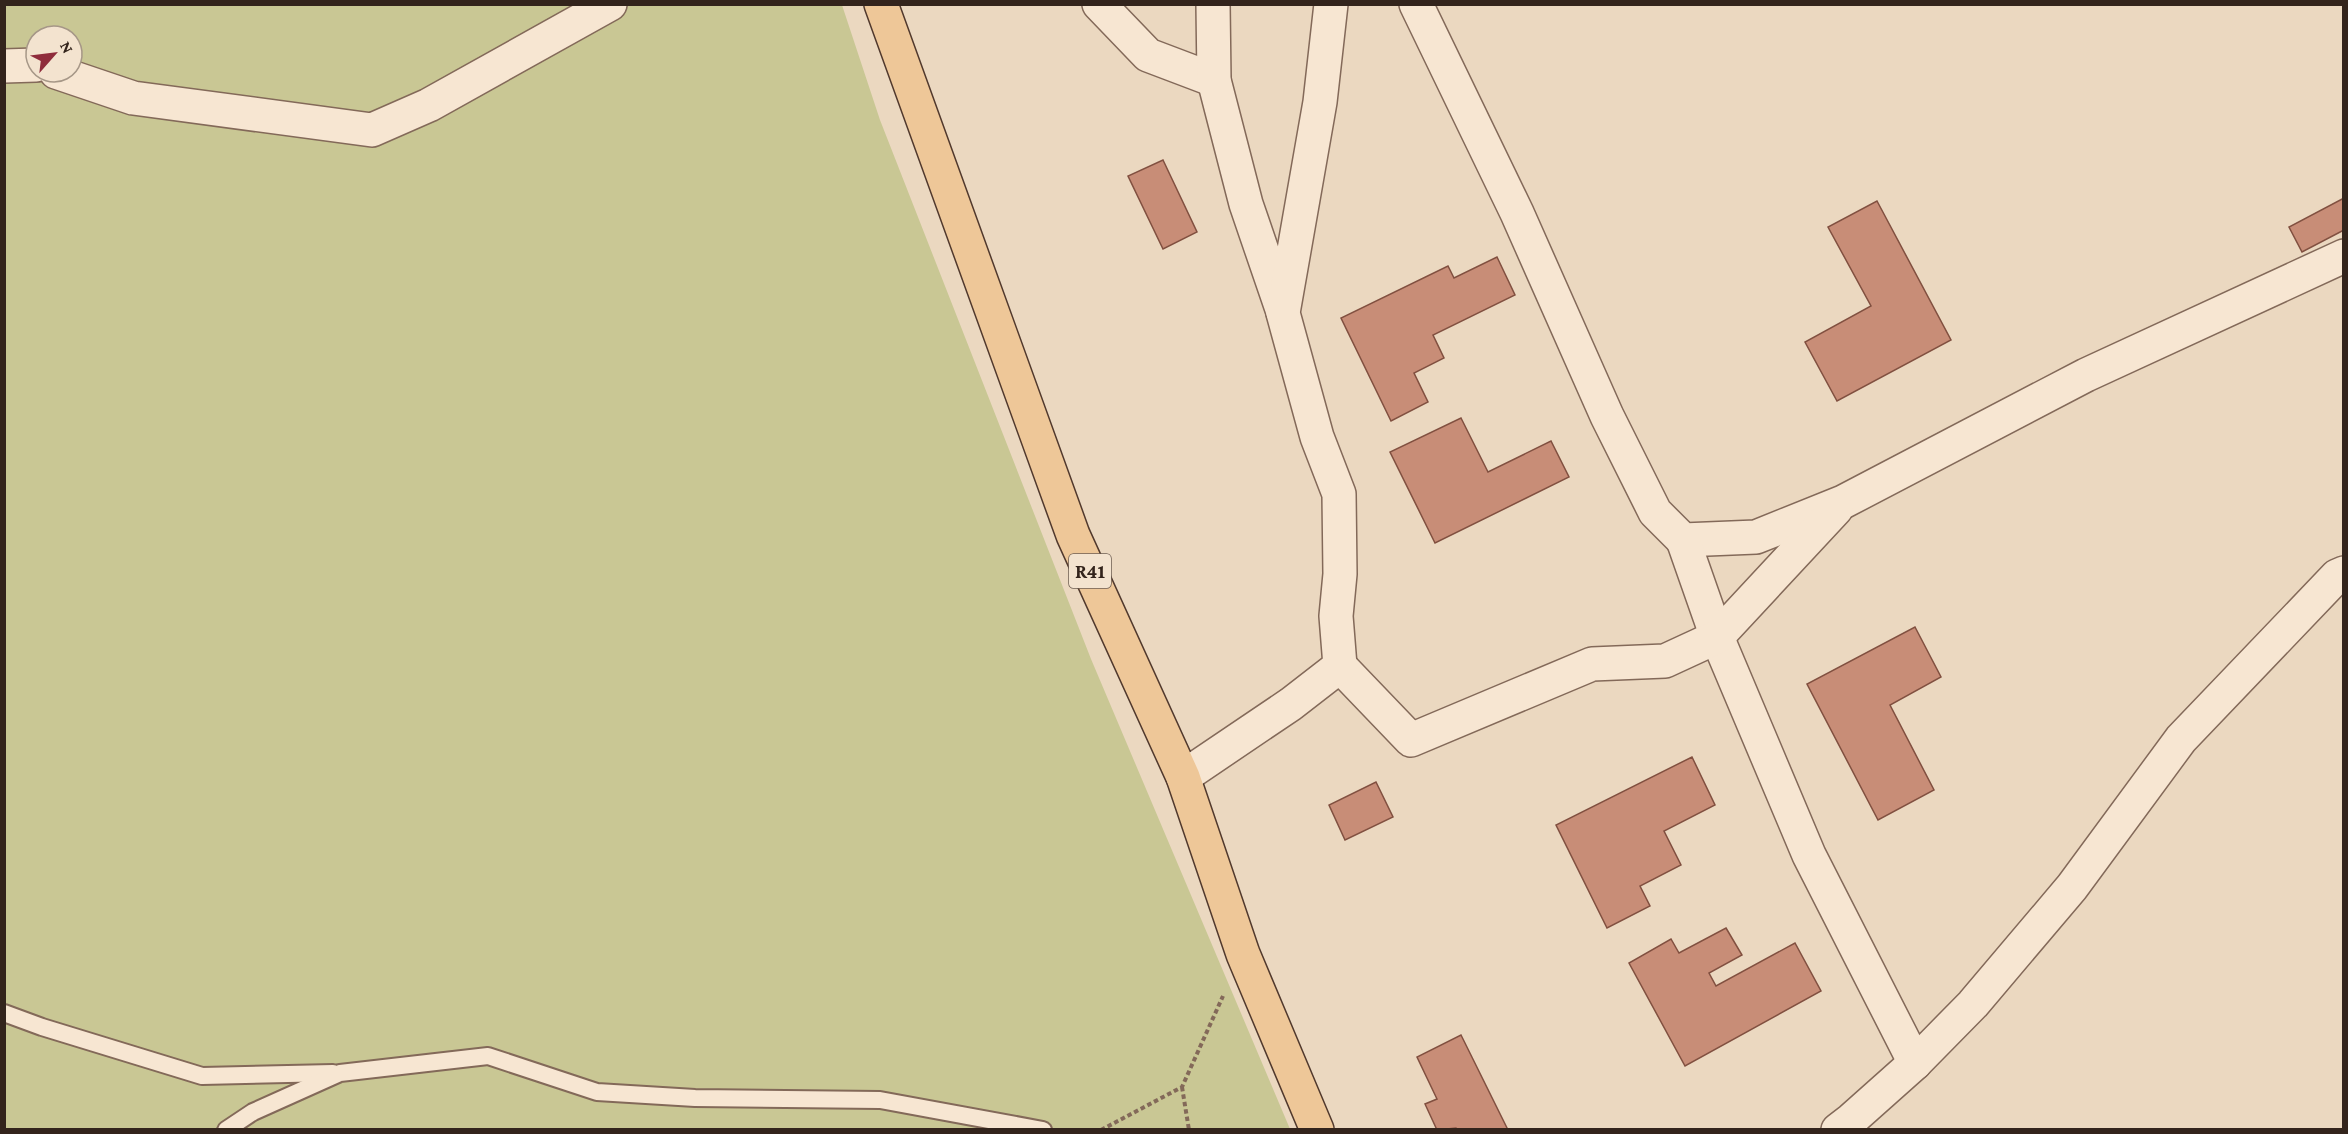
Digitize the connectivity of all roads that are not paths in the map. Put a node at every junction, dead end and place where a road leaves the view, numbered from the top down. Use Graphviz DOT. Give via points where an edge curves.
graph roads {
  1 [pos="610,4"];
  2 [pos="881,4"];
  3 [pos="1099,4"];
  4 [pos="1213,4"];
  5 [pos="1331,4"];
  6 [pos="1416,4"];
  7 [pos="24,65"];
  8 [pos="4,66"];
  9 [pos="1214,80"];
  10 [pos="84,81"];
  11 [pos="2343,256"];
  12 [pos="1283,313"];
  13 [pos="1843,502"];
  14 [pos="1683,540"];
  15 [pos="2343,573"];
  16 [pos="1718,638"];
  17 [pos="1340,666"];
  18 [pos="1183,777"];
  19 [pos="4,1013"];
  20 [pos="1915,1063"];
  21 [pos="340,1073"];
  22 [pos="226,1130"];
  23 [pos="1043,1130"];
  24 [pos="1317,1130"];
  25 [pos="1838,1130"];
  1 -- 10 [label="street" via="429,105 372,130 133,98"];
  2 -- 18 [label="main road, R41" via="1073,535"];
  3 -- 9 [label="street" via="1148,55"];
  4 -- 9 [label="street"];
  5 -- 12 [label="street" via="1320,102"];
  6 -- 14 [label="street" via="1517,213 1606,416 1654,512"];
  7 -- 8 [label="street"];
  9 -- 12 [label="street" via="1246,204"];
  11 -- 13 [label="street" via="2086,375"];
  12 -- 17 [label="street" via="1317,437 1339,494 1336,615"];
  13 -- 14 [label="street" via="1756,537"];
  13 -- 16 [label="street"];
  14 -- 16 [label="street"];
  15 -- 20 [label="street" via="2181,739 2072,887 1973,1004"];
  16 -- 17 [label="street" via="1665,661 1592,664 1411,740"];
  16 -- 20 [label="street" via="1809,855"];
  17 -- 18 [label="street"];
  18 -- 24 [label="main road, R41" via="1243,954"];
  19 -- 21 [label="lane" via="202,1076"];
  20 -- 25 [label="street"];
  21 -- 22 [label="lane" via="254,1112"];
  21 -- 23 [label="lane" via="488,1056 597,1092 695,1098 880,1100"];
}
